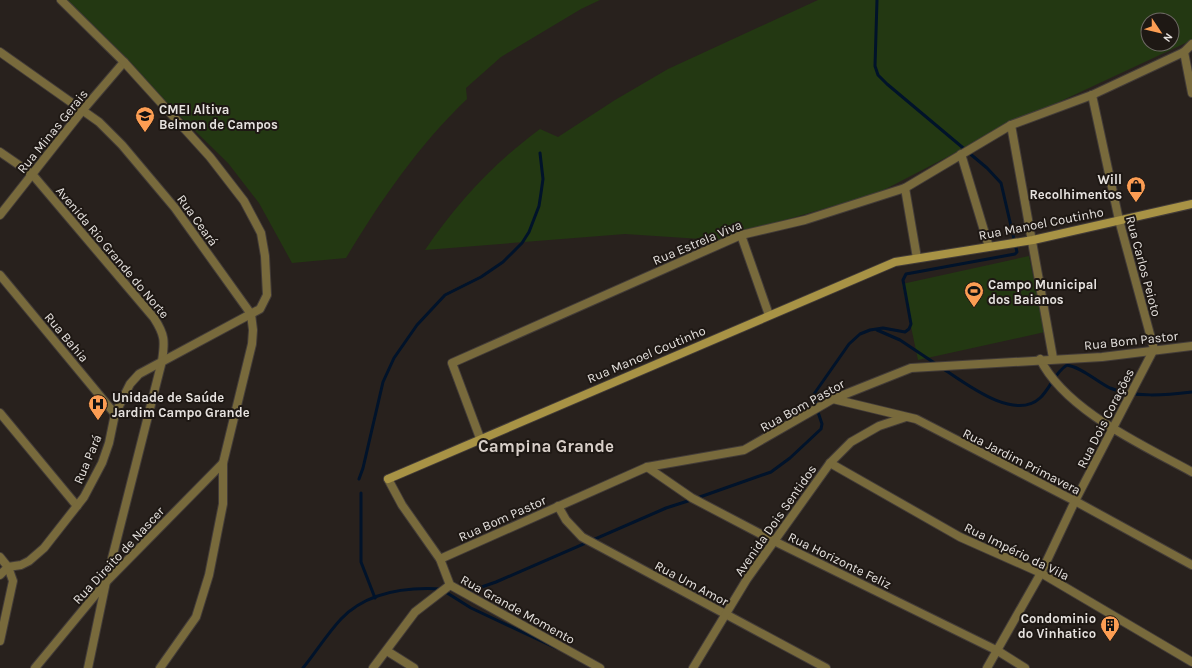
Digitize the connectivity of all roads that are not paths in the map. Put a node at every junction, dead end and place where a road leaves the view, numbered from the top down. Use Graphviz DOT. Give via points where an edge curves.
graph roads {
  1 [pos="62,0"];
  2 [pos="1192,44"];
  3 [pos="0,52"];
  4 [pos="1184,52"];
  5 [pos="124,62"];
  6 [pos="1192,93"];
  7 [pos="1092,95"];
  8 [pos="82,111"];
  9 [pos="1011,125"];
  10 [pos="0,152"];
  11 [pos="962,154"];
  12 [pos="32,174"];
  13 [pos="905,188"];
  14 [pos="1192,204"];
  15 [pos="0,215"];
  16 [pos="1119,220"];
  17 [pos="741,235"];
  18 [pos="1033,240"];
  19 [pos="988,247"];
  20 [pos="917,258"];
  21 [pos="0,275"];
  22 [pos="251,314"];
  23 [pos="769,315"];
  24 [pos="1192,346"];
  25 [pos="1154,349"];
  26 [pos="1053,358"];
  27 [pos="1040,359"];
  28 [pos="162,360"];
  29 [pos="833,399"];
  30 [pos="0,413"];
  31 [pos="115,414"];
  32 [pos="906,417"];
  33 [pos="1113,428"];
  34 [pos="480,438"];
  35 [pos="223,463"];
  36 [pos="830,463"];
  37 [pos="647,467"];
  38 [pos="1192,472"];
  39 [pos="388,479"];
  40 [pos="1075,501"];
  41 [pos="77,506"];
  42 [pos="558,506"];
  43 [pos="774,541"];
  44 [pos="0,557"];
  45 [pos="440,559"];
  46 [pos="1192,565"];
  47 [pos="8,567"];
  48 [pos="1041,573"];
  49 [pos="0,575"];
  50 [pos="106,582"];
  51 [pos="450,585"];
  52 [pos="725,614"];
  53 [pos="0,641"];
  54 [pos="387,651"];
  55 [pos="998,651"];
  56 [pos="1192,662"];
  57 [pos="34,668"];
  58 [pos="88,668"];
  59 [pos="160,668"];
  60 [pos="373,668"];
  61 [pos="414,668"];
  62 [pos="600,668"];
  63 [pos="693,668"];
  64 [pos="826,668"];
  65 [pos="988,668"];
  66 [pos="1025,668"];
  1 -- 5 [label="street, Rua Pará"];
  2 -- 4 [label="street, Rua Estrela Viva"];
  3 -- 8 [label="street, Rua Ceará"];
  4 -- 6 [label="street"];
  4 -- 7 [label="street, Rua Estrela Viva"];
  5 -- 8 [label="street, Rua Minas Gerais"];
  5 -- 22 [label="street, Rua Pará" via="210,157 244,201 261,233 267,274 267,295 260,309"];
  7 -- 9 [label="street, Rua Estrela Viva"];
  7 -- 16 [label="street, Rua Carlos Peioto"];
  8 -- 12 [label="street, Rua Minas Gerais"];
  8 -- 22 [label="street, Rua Ceará" via="99,122 122,145 175,208"];
  9 -- 11 [label="street, Rua Estrela Viva"];
  9 -- 18 [label="street"];
  10 -- 12 [label="street, Avenida Rio Grande do Norte"];
  11 -- 13 [label="street, Rua Estrela Viva"];
  11 -- 19 [label="street"];
  12 -- 15 [label="street, Rua Minas Gerais"];
  12 -- 28 [label="street, Avenida Rio Grande do Norte" via="154,318 162,331"];
  13 -- 17 [label="street, Rua Estrela Viva" via="805,220"];
  13 -- 20 [label="street"];
  14 -- 16 [label="street, Rua Manoel Coutinho"];
  16 -- 18 [label="street, Rua Manoel Coutinho"];
  16 -- 25 [label="street, Rua Carlos Peioto"];
  17 -- 23 [label="street"];
  17 -- 34 [label="street, Rua Estrela Viva" via="452,363"];
  18 -- 19 [label="street, Rua Manoel Coutinho"];
  18 -- 26 [label="street"];
  19 -- 20 [label="street, Rua Manoel Coutinho"];
  20 -- 23 [label="street, Rua Manoel Coutinho" via="895,262"];
  21 -- 31 [label="street, Rua Bahia"];
  22 -- 28 [label="street, Rua Pará"];
  22 -- 35 [label="street, Rua Ceará" via="254,330 252,344"];
  23 -- 34 [label="street, Rua Manoel Coutinho"];
  24 -- 25 [label="street, Rua Bom Pastor"];
  25 -- 26 [label="street, Rua Bom Pastor" via="1102,357"];
  25 -- 33 [label="street, Rua Dois Corações"];
  26 -- 27 [label="street, Rua Bom Pastor"];
  27 -- 29 [label="street, Rua Bom Pastor" via="911,368"];
  27 -- 33 [label="street" via="1058,388"];
  28 -- 31 [label="street, Rua Pará" via="139,374 130,384"];
  28 -- 50 [label="street, Avenida Rio Grande do Norte"];
  29 -- 32 [label="street, Rua Jardim Primavera"];
  29 -- 37 [label="street, Rua Bom Pastor" via="744,450"];
  30 -- 41 [label="street"];
  31 -- 41 [label="street, Rua Pará" via="102,463"];
  32 -- 36 [label="street, Avenida Dois Sentidos" via="879,426 851,442"];
  32 -- 40 [label="street, Rua Jardim Primavera" via="916,419"];
  33 -- 38 [label="street"];
  33 -- 40 [label="street, Rua Dois Corações"];
  34 -- 39 [label="street, Rua Manoel Coutinho"];
  35 -- 50 [label="street, Rua Direito de Nascer"];
  35 -- 59 [label="street, Rua Ceará" via="223,504 196,618"];
  36 -- 43 [label="street, Avenida Dois Sentidos"];
  36 -- 48 [label="street, Rua Império da Vila" via="960,537"];
  37 -- 42 [label="street, Rua Bom Pastor"];
  37 -- 43 [label="street, Rua Horizonte Feliz" via="692,498"];
  39 -- 45 [label="street, Rua Grande Momento" via="402,505"];
  40 -- 46 [label="street, Rua Jardim Primavera"];
  40 -- 48 [label="street, Rua Dois Corações"];
  41 -- 47 [label="street, Rua Pará" via="34,557 21,565"];
  42 -- 45 [label="street, Rua Bom Pastor"];
  42 -- 52 [label="street, Rua Um Amor" via="566,520 582,537"];
  43 -- 52 [label="street, Avenida Dois Sentidos"];
  43 -- 55 [label="street, Rua Horizonte Feliz"];
  44 -- 47 [label="street"];
  45 -- 51 [label="street, Rua Grande Momento"];
  47 -- 49 [label="street, Rua Pará"];
  47 -- 53 [label="street" via="13,581"];
  48 -- 55 [label="street, Rua Dois Corações"];
  48 -- 56 [label="street, Rua Império da Vila"];
  50 -- 57 [label="street, Rua Direito de Nascer"];
  50 -- 58 [label="street, Avenida Rio Grande do Norte"];
  51 -- 54 [label="street" via="415,612"];
  51 -- 62 [label="street, Rua Grande Momento"];
  52 -- 63 [label="street, Avenida Dois Sentidos"];
  52 -- 64 [label="street, Rua Um Amor"];
  54 -- 60 [label="street"];
  54 -- 61 [label="street"];
  55 -- 65 [label="street, Rua Dois Corações"];
  55 -- 66 [label="street, Rua Horizonte Feliz"];
}
